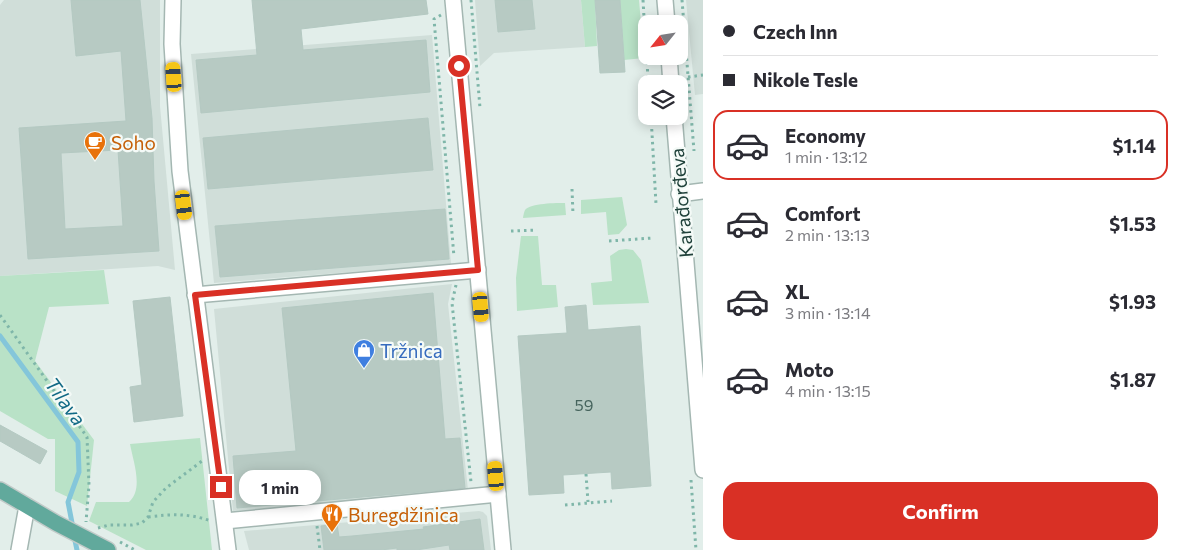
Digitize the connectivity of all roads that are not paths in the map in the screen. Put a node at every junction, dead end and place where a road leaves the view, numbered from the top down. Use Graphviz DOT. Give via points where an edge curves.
graph roads {
  1 [pos="173,0"];
  2 [pos="666,0"];
  3 [pos="447,3"];
  4 [pos="667,15"];
  5 [pos="675,125"];
  6 [pos="703,191"];
  7 [pos="679,194"];
  8 [pos="478,270"];
  9 [pos="195,295"];
  10 [pos="703,470"];
  11 [pos="0,490"];
  12 [pos="498,494"];
  13 [pos="27,506"];
  14 [pos="218,521"];
  15 [pos="100,541"];
  16 [pos="19,550"];
  17 [pos="228,550"];
  18 [pos="238,550"];
  19 [pos="503,550"];
  1 -- 9 [label="street" via="172,44 180,171"];
  2 -- 4 [label="street"];
  3 -- 8 [label="street"];
  5 -- 7 [label="street, Karađorđeva"];
  6 -- 7 [label="street"];
  7 -- 10 [label="street, Karađorđeva"];
  8 -- 9 [label="street"];
  8 -- 12 [label="street"];
  9 -- 14 [label="street"];
  11 -- 13 [label="main road"];
  12 -- 14 [label="street"];
  12 -- 19 [label="street"];
  13 -- 15 [label="main road" via="56,523"];
  13 -- 16 [label="street"];
  14 -- 17 [label="street"];
  14 -- 18 [label="street"];
}
